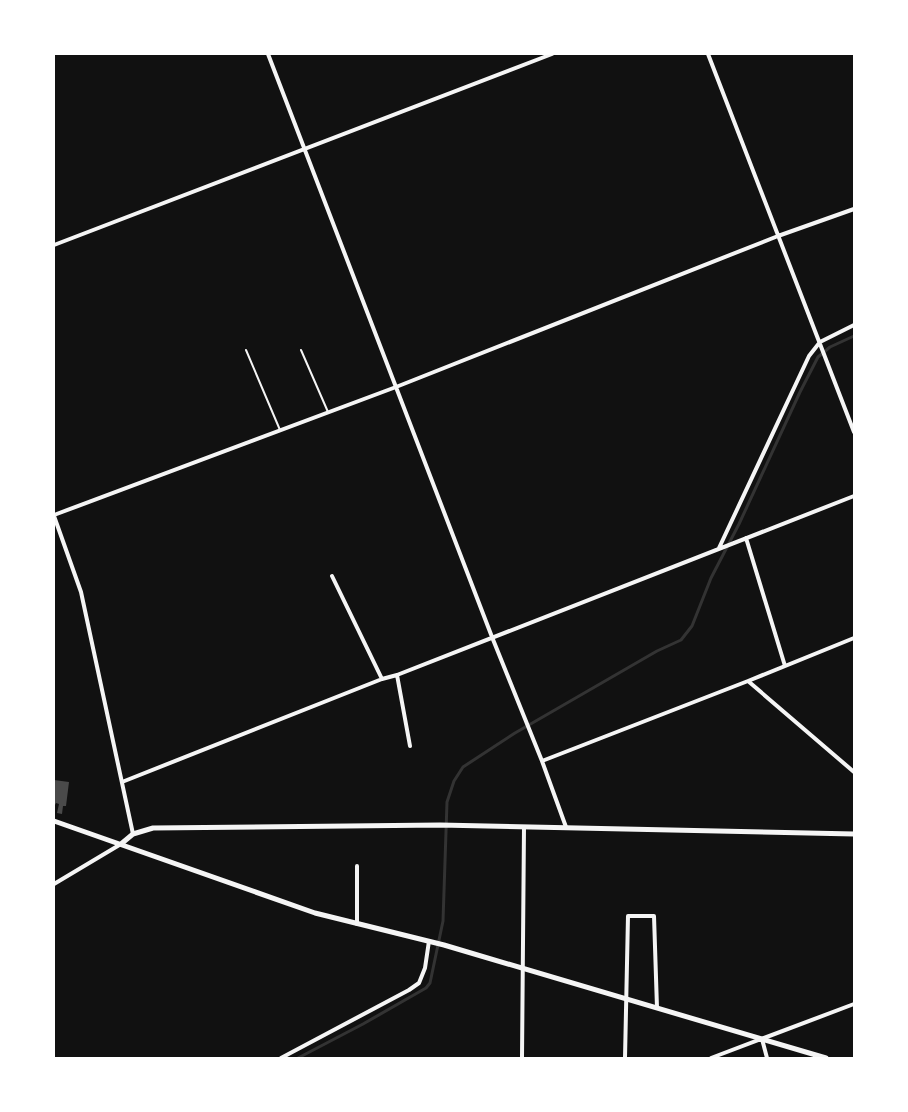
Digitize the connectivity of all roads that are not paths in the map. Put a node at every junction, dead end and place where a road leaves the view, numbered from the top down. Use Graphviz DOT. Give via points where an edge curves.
graph roads {
  1 [pos="268,54"];
  2 [pos="552,54"];
  3 [pos="708,54"];
  4 [pos="305,149"];
  5 [pos="854,209"];
  6 [pos="778,236"];
  7 [pos="54,245"];
  8 [pos="854,325"];
  9 [pos="820,344"];
  10 [pos="246,350"];
  11 [pos="300,350"];
  12 [pos="396,387"];
  13 [pos="328,412"];
  14 [pos="280,430"];
  15 [pos="854,432"];
  16 [pos="854,496"];
  17 [pos="54,516"];
  18 [pos="746,538"];
  19 [pos="721,547"];
  20 [pos="332,576"];
  21 [pos="492,637"];
  22 [pos="854,638"];
  23 [pos="785,666"];
  24 [pos="397,674"];
  25 [pos="382,679"];
  26 [pos="748,681"];
  27 [pos="410,746"];
  28 [pos="542,761"];
  29 [pos="854,772"];
  30 [pos="122,782"];
  31 [pos="54,822"];
  32 [pos="524,827"];
  33 [pos="566,827"];
  34 [pos="133,834"];
  35 [pos="854,834"];
  36 [pos="121,844"];
  37 [pos="357,866"];
  38 [pos="54,884"];
  39 [pos="358,924"];
  40 [pos="431,942"];
  41 [pos="522,968"];
  42 [pos="626,1000"];
  43 [pos="854,1004"];
  44 [pos="657,1008"];
  45 [pos="762,1039"];
  46 [pos="281,1058"];
  47 [pos="522,1058"];
  48 [pos="625,1058"];
  49 [pos="710,1058"];
  50 [pos="767,1058"];
  51 [pos="826,1058"];
  1 -- 4 [label="street"];
  2 -- 4 [label="street"];
  3 -- 6 [label="street"];
  4 -- 7 [label="street"];
  4 -- 12 [label="street"];
  5 -- 6 [label="street"];
  6 -- 9 [label="street"];
  6 -- 12 [label="street"];
  8 -- 9 [label="street"];
  9 -- 15 [label="street"];
  9 -- 19 [label="street" via="809,356"];
  10 -- 14 [label="lane"];
  11 -- 13 [label="lane"];
  12 -- 13 [label="street"];
  12 -- 21 [label="street"];
  13 -- 14 [label="street"];
  14 -- 17 [label="street"];
  16 -- 18 [label="street"];
  17 -- 30 [label="street" via="81,592"];
  18 -- 19 [label="street"];
  18 -- 23 [label="street"];
  19 -- 21 [label="street"];
  20 -- 25 [label="street"];
  21 -- 24 [label="street"];
  21 -- 28 [label="street"];
  22 -- 23 [label="street"];
  23 -- 26 [label="street"];
  24 -- 25 [label="street"];
  24 -- 27 [label="street"];
  25 -- 30 [label="street"];
  26 -- 28 [label="street"];
  26 -- 29 [label="street"];
  28 -- 33 [label="street"];
  30 -- 34 [label="street"];
  31 -- 36 [label="street"];
  32 -- 33 [label="street"];
  32 -- 34 [label="street" via="153,828"];
  32 -- 41 [label="street"];
  33 -- 35 [label="street"];
  34 -- 36 [label="street"];
  36 -- 38 [label="street"];
  36 -- 39 [label="street" via="315,913"];
  37 -- 39 [label="street"];
  39 -- 40 [label="street"];
  40 -- 41 [label="street"];
  40 -- 46 [label="street" via="419,983"];
  41 -- 42 [label="street"];
  41 -- 47 [label="street"];
  42 -- 44 [label="street"];
  42 -- 44 [label="street" via="628,916 654,916"];
  42 -- 48 [label="street"];
  43 -- 45 [label="street"];
  44 -- 45 [label="street"];
  45 -- 49 [label="street"];
  45 -- 50 [label="street"];
  45 -- 51 [label="street"];
}
